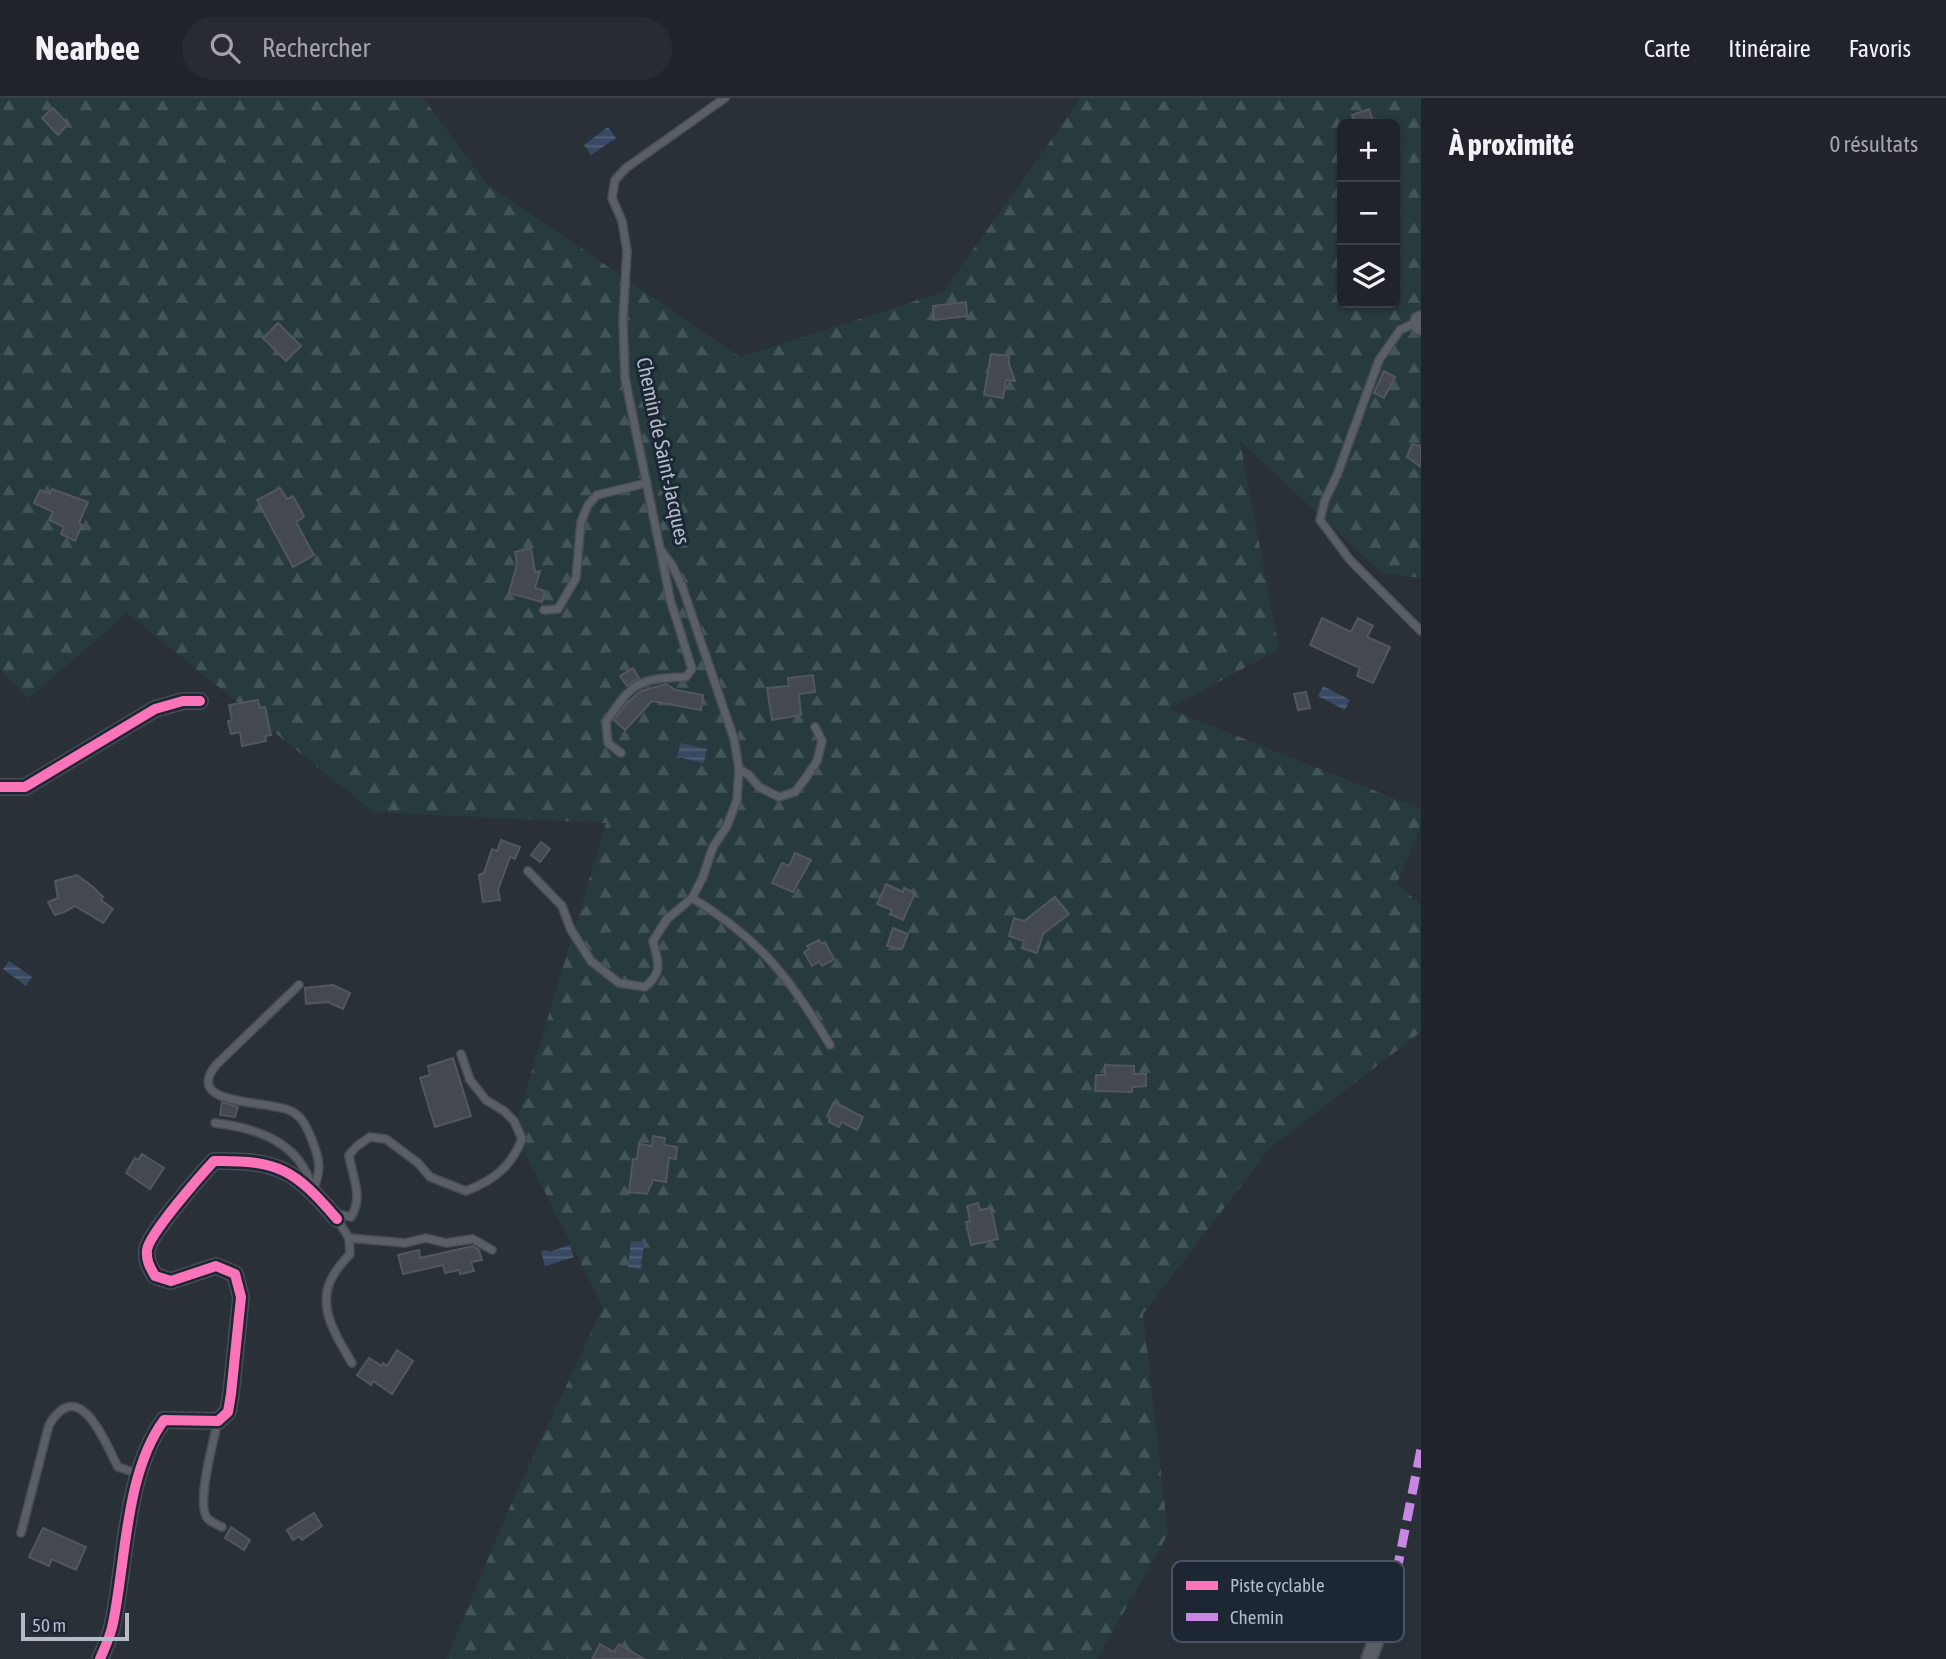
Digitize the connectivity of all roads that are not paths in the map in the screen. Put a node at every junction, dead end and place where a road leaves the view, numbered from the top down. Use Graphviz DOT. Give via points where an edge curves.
graph roads {
  1 [pos="724,98"];
  2 [pos="1421,322"];
  3 [pos="647,483"];
  4 [pos="660,549"];
  5 [pos="544,610"];
  6 [pos="1421,631"];
  7 [pos="200,701"];
  8 [pos="815,727"];
  9 [pos="621,753"];
  10 [pos="739,769"];
  11 [pos="0,787"];
  12 [pos="528,871"];
  13 [pos="692,898"];
  14 [pos="299,985"];
  15 [pos="830,1045"];
  16 [pos="461,1054"];
  17 [pos="215,1123"];
  18 [pos="313,1192"];
  19 [pos="333,1215"];
  20 [pos="349,1238"];
  21 [pos="492,1250"];
  22 [pos="352,1363"];
  23 [pos="218,1421"];
  24 [pos="139,1474"];
  25 [pos="222,1527"];
  26 [pos="21,1533"];
  27 [pos="1376,1642"];
  28 [pos="100,1659"];
  29 [pos="1370,1659"];
  1 -- 3 [label="lane, Chemin de Saint-Jacques" via="615,180 612,198 627,251 625,378"];
  2 -- 6 [label="lane" via="1400,331 1379,360 1320,520 1350,560"];
  3 -- 4 [label="lane, Chemin de Saint-Jacques"];
  3 -- 5 [label="lane" via="597,495 588,505 581,522 576,578 558,608"];
  4 -- 9 [label="lane" via="692,669 686,677 643,680 631,688 606,722 608,743"];
  4 -- 10 [label="lane, Chemin de Saint-Jacques" via="672,565 695,621 734,739"];
  7 -- 11 [label="street" via="155,709 26,787"];
  8 -- 10 [label="lane" via="822,741 817,761 795,792 779,797"];
  10 -- 13 [label="lane, Chemin de Saint-Jacques" via="737,800"];
  12 -- 13 [label="lane, Chemin de Saint-Jacques" via="562,906 591,961 619,983 645,986 657,977 653,942 667,919"];
  13 -- 15 [label="lane" via="764,951 799,994"];
  14 -- 18 [label="lane" via="218,1064 208,1084 214,1094 281,1106 304,1121 320,1161"];
  16 -- 19 [label="lane" via="470,1080 485,1100 514,1121 522,1139 505,1169 466,1191 430,1177 386,1139 370,1138 349,1155 358,1189 356,1209 351,1217"];
  17 -- 18 [label="lane" via="270,1136 308,1171"];
  18 -- 19 [label="street"];
  18 -- 23 [label="street" via="284,1169 249,1161 214,1161 147,1247 148,1264 155,1276 171,1281 216,1266 235,1274 241,1297 232,1394 228,1412"];
  19 -- 20 [label="lane"];
  20 -- 21 [label="lane" via="405,1243 426,1238 446,1243 473,1239"];
  20 -- 22 [label="lane" via="350,1254 332,1276 325,1294 337,1338"];
  23 -- 24 [label="street" via="164,1420 152,1436"];
  23 -- 25 [label="lane" via="203,1509 208,1519"];
  24 -- 26 [label="lane" via="118,1467 91,1417 81,1409 63,1409 48,1425"];
  24 -- 28 [label="street" via="113,1626"];
  27 -- 29 [label="street"];
}
